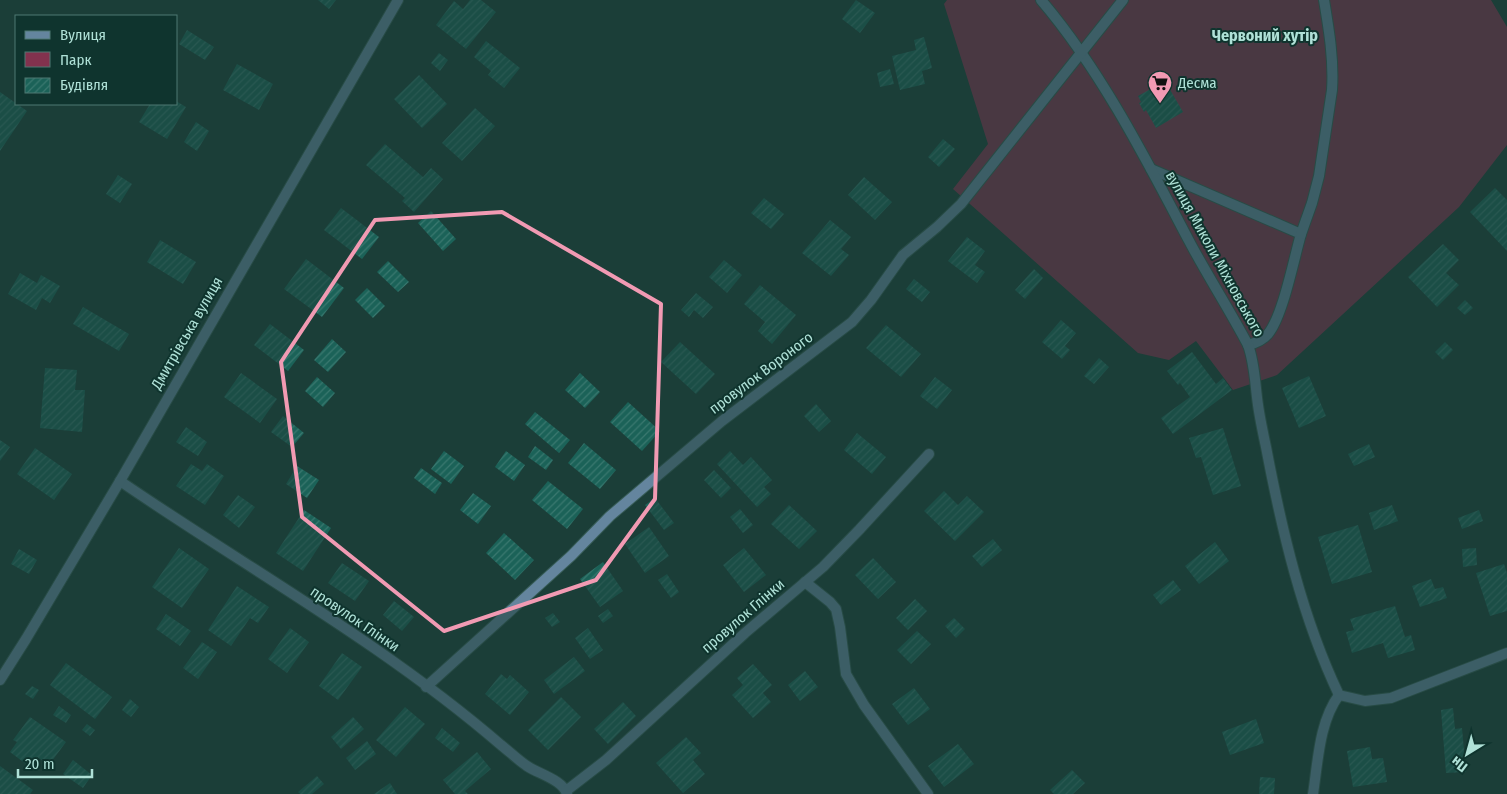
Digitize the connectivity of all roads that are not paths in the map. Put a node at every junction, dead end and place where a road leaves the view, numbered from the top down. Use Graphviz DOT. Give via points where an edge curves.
graph roads {
  1 [pos="398,0"];
  2 [pos="1041,0"];
  3 [pos="1123,0"];
  4 [pos="1324,0"];
  5 [pos="1081,53"];
  6 [pos="1151,169"];
  7 [pos="1301,234"];
  8 [pos="1248,345"];
  9 [pos="929,454"];
  10 [pos="120,481"];
  11 [pos="805,582"];
  12 [pos="1507,653"];
  13 [pos="0,680"];
  14 [pos="426,687"];
  15 [pos="1339,695"];
  16 [pos="566,792"];
  17 [pos="928,794"];
  18 [pos="1313,794"];
  1 -- 10 [label="street, Дмитрівська вулиця"];
  2 -- 5 [label="street, вулиця Миколи Міхновського"];
  3 -- 5 [label="street"];
  4 -- 7 [label="street" via="1331,43 1332,90 1319,176"];
  5 -- 6 [label="street, вулиця Миколи Міхновського"];
  5 -- 14 [label="street, провулок Вороного" via="961,204 903,255 852,322 722,421 610,516 571,556"];
  6 -- 7 [label="street"];
  6 -- 8 [label="street, вулиця Миколи Міхновського"];
  7 -- 8 [label="street" via="1273,326 1263,339"];
  8 -- 15 [label="street, вулиця Миколи Міхновського" via="1285,536 1312,631"];
  9 -- 11 [label="street, провулок Глінки" via="849,541"];
  10 -- 13 [label="street, Дмитрівська вулиця"];
  10 -- 14 [label="street, провулок Глінки" via="372,646"];
  11 -- 16 [label="street, провулок Глінки"];
  11 -- 17 [label="street, провулок Глінки" via="836,609 846,674 864,705"];
  12 -- 15 [label="street" via="1391,698 1365,701"];
  14 -- 16 [label="street, провулок Глінки" via="520,762 554,781"];
  15 -- 18 [label="street" via="1326,722"];
}
